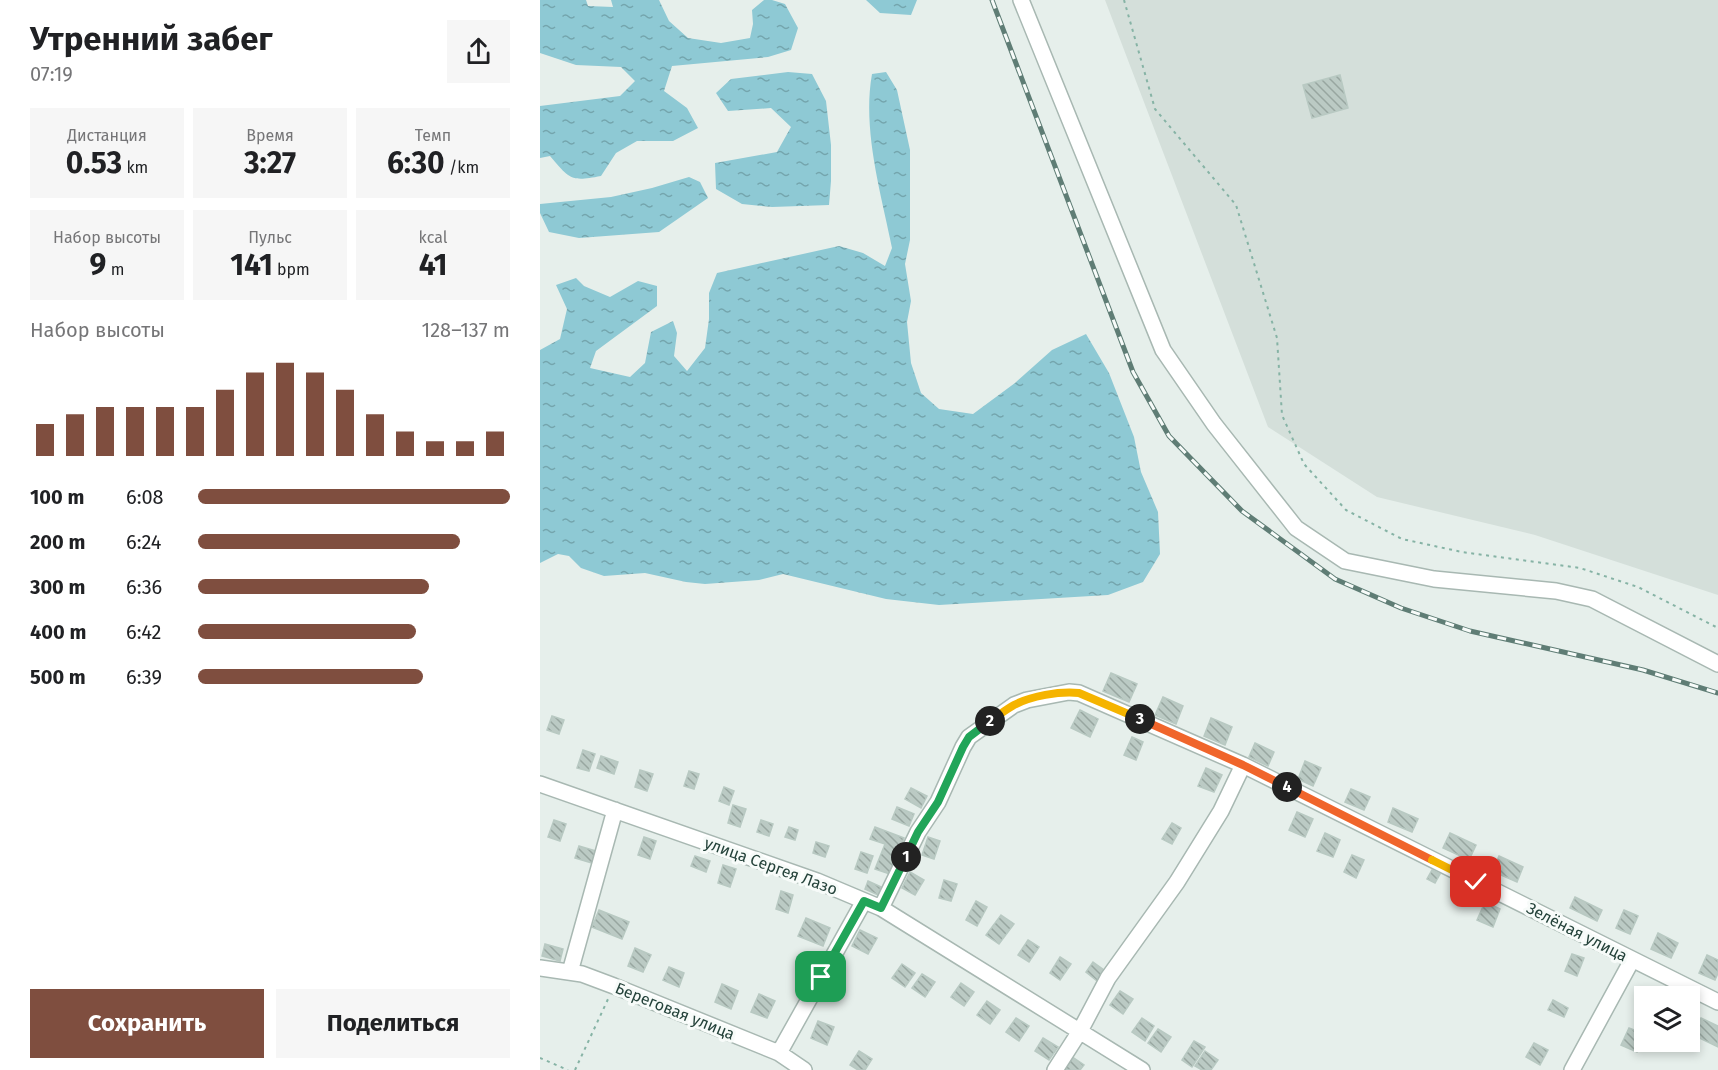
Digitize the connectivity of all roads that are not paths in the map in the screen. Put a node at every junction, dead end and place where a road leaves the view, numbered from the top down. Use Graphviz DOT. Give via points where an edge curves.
graph roads {
  1 [pos="1022,0"];
  2 [pos="1718,664"];
  3 [pos="1243,765"];
  4 [pos="540,784"];
  5 [pos="615,810"];
  6 [pos="864,901"];
  7 [pos="881,908"];
  8 [pos="1632,960"];
  9 [pos="540,968"];
  10 [pos="570,972"];
  11 [pos="1718,1002"];
  12 [pos="1080,1031"];
  13 [pos="779,1053"];
  14 [pos="804,1070"];
  15 [pos="1055,1070"];
  16 [pos="1142,1070"];
  17 [pos="1572,1070"];
  1 -- 2 [label="street" via="1163,350 1214,424 1296,528 1345,561 1434,579 1556,591 1592,599"];
  3 -- 7 [label="street, Зелёная улица" via="1079,693 1014,705 969,737"];
  3 -- 8 [label="street, Зелёная улица"];
  3 -- 12 [label="street" via="1221,811 1177,882 1108,978"];
  4 -- 5 [label="street, улица Сергея Лазо"];
  5 -- 6 [label="street, улица Сергея Лазо"];
  5 -- 10 [label="street"];
  6 -- 7 [label="street, улица Сергея Лазо"];
  6 -- 13 [label="street"];
  7 -- 12 [label="street, улица Сергея Лазо"];
  8 -- 11 [label="street, Зелёная улица"];
  8 -- 17 [label="street"];
  9 -- 10 [label="street, Береговая улица"];
  10 -- 13 [label="street, Береговая улица"];
  12 -- 15 [label="street"];
  12 -- 16 [label="street, улица Сергея Лазо"];
  13 -- 14 [label="street, Береговая улица"];
}
